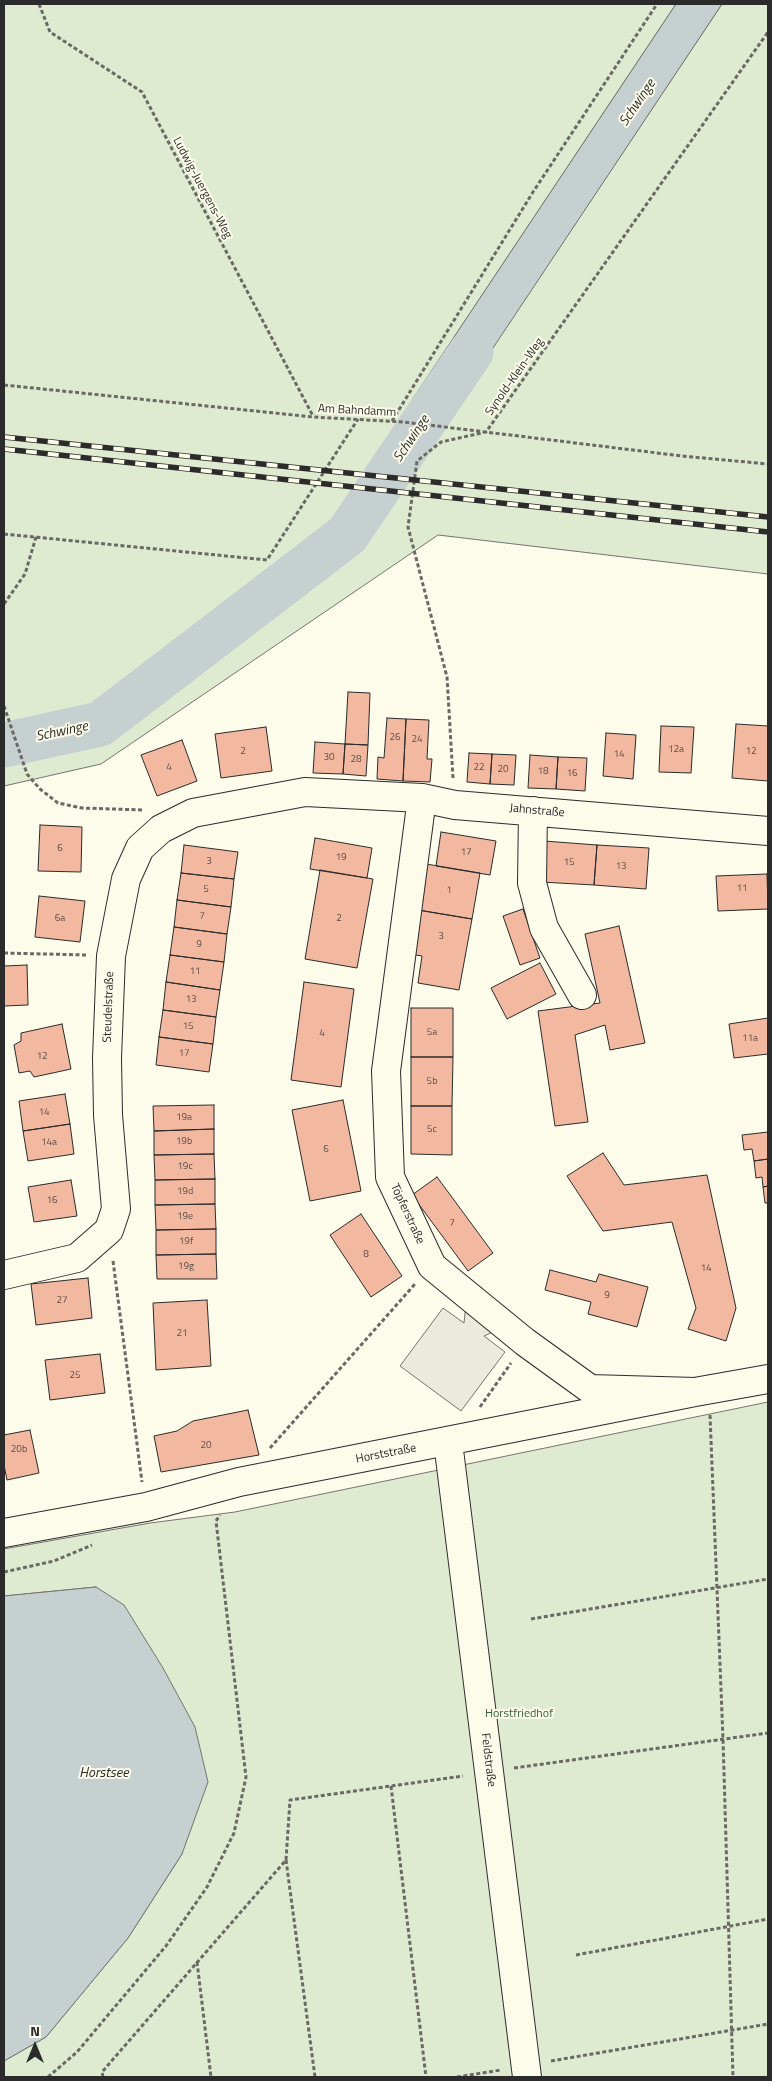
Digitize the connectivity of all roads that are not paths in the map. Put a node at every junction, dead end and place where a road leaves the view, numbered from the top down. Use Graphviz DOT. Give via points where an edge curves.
graph roads {
  1 [pos="305,792"];
  2 [pos="422,798"];
  3 [pos="533,811"];
  4 [pos="768,831"];
  5 [pos="582,994"];
  6 [pos="4,1274"];
  7 [pos="768,1379"];
  8 [pos="702,1391"];
  9 [pos="448,1442"];
  10 [pos="4,1533"];
  11 [pos="526,2071"];
  1 -- 2 [label="street, Jahnstraße"];
  1 -- 6 [label="street, Steudelstraße" via="193,813 161,829 140,848 126,879 111,956 108,1115 116,1209 109,1230 77,1258"];
  2 -- 3 [label="street, Jahnstraße" via="455,805"];
  2 -- 8 [label="street, Töpferstraße" via="386,1071 390,1177 432,1266 525,1342 590,1389"];
  3 -- 4 [label="street, Jahnstraße"];
  3 -- 5 [label="street" via="532,883 544,928"];
  7 -- 8 [label="street, Horststraße"];
  8 -- 9 [label="street, Horststraße"];
  9 -- 10 [label="street, Horststraße" via="240,1482 146,1507"];
  9 -- 11 [label="street, Feldstraße"];
}
